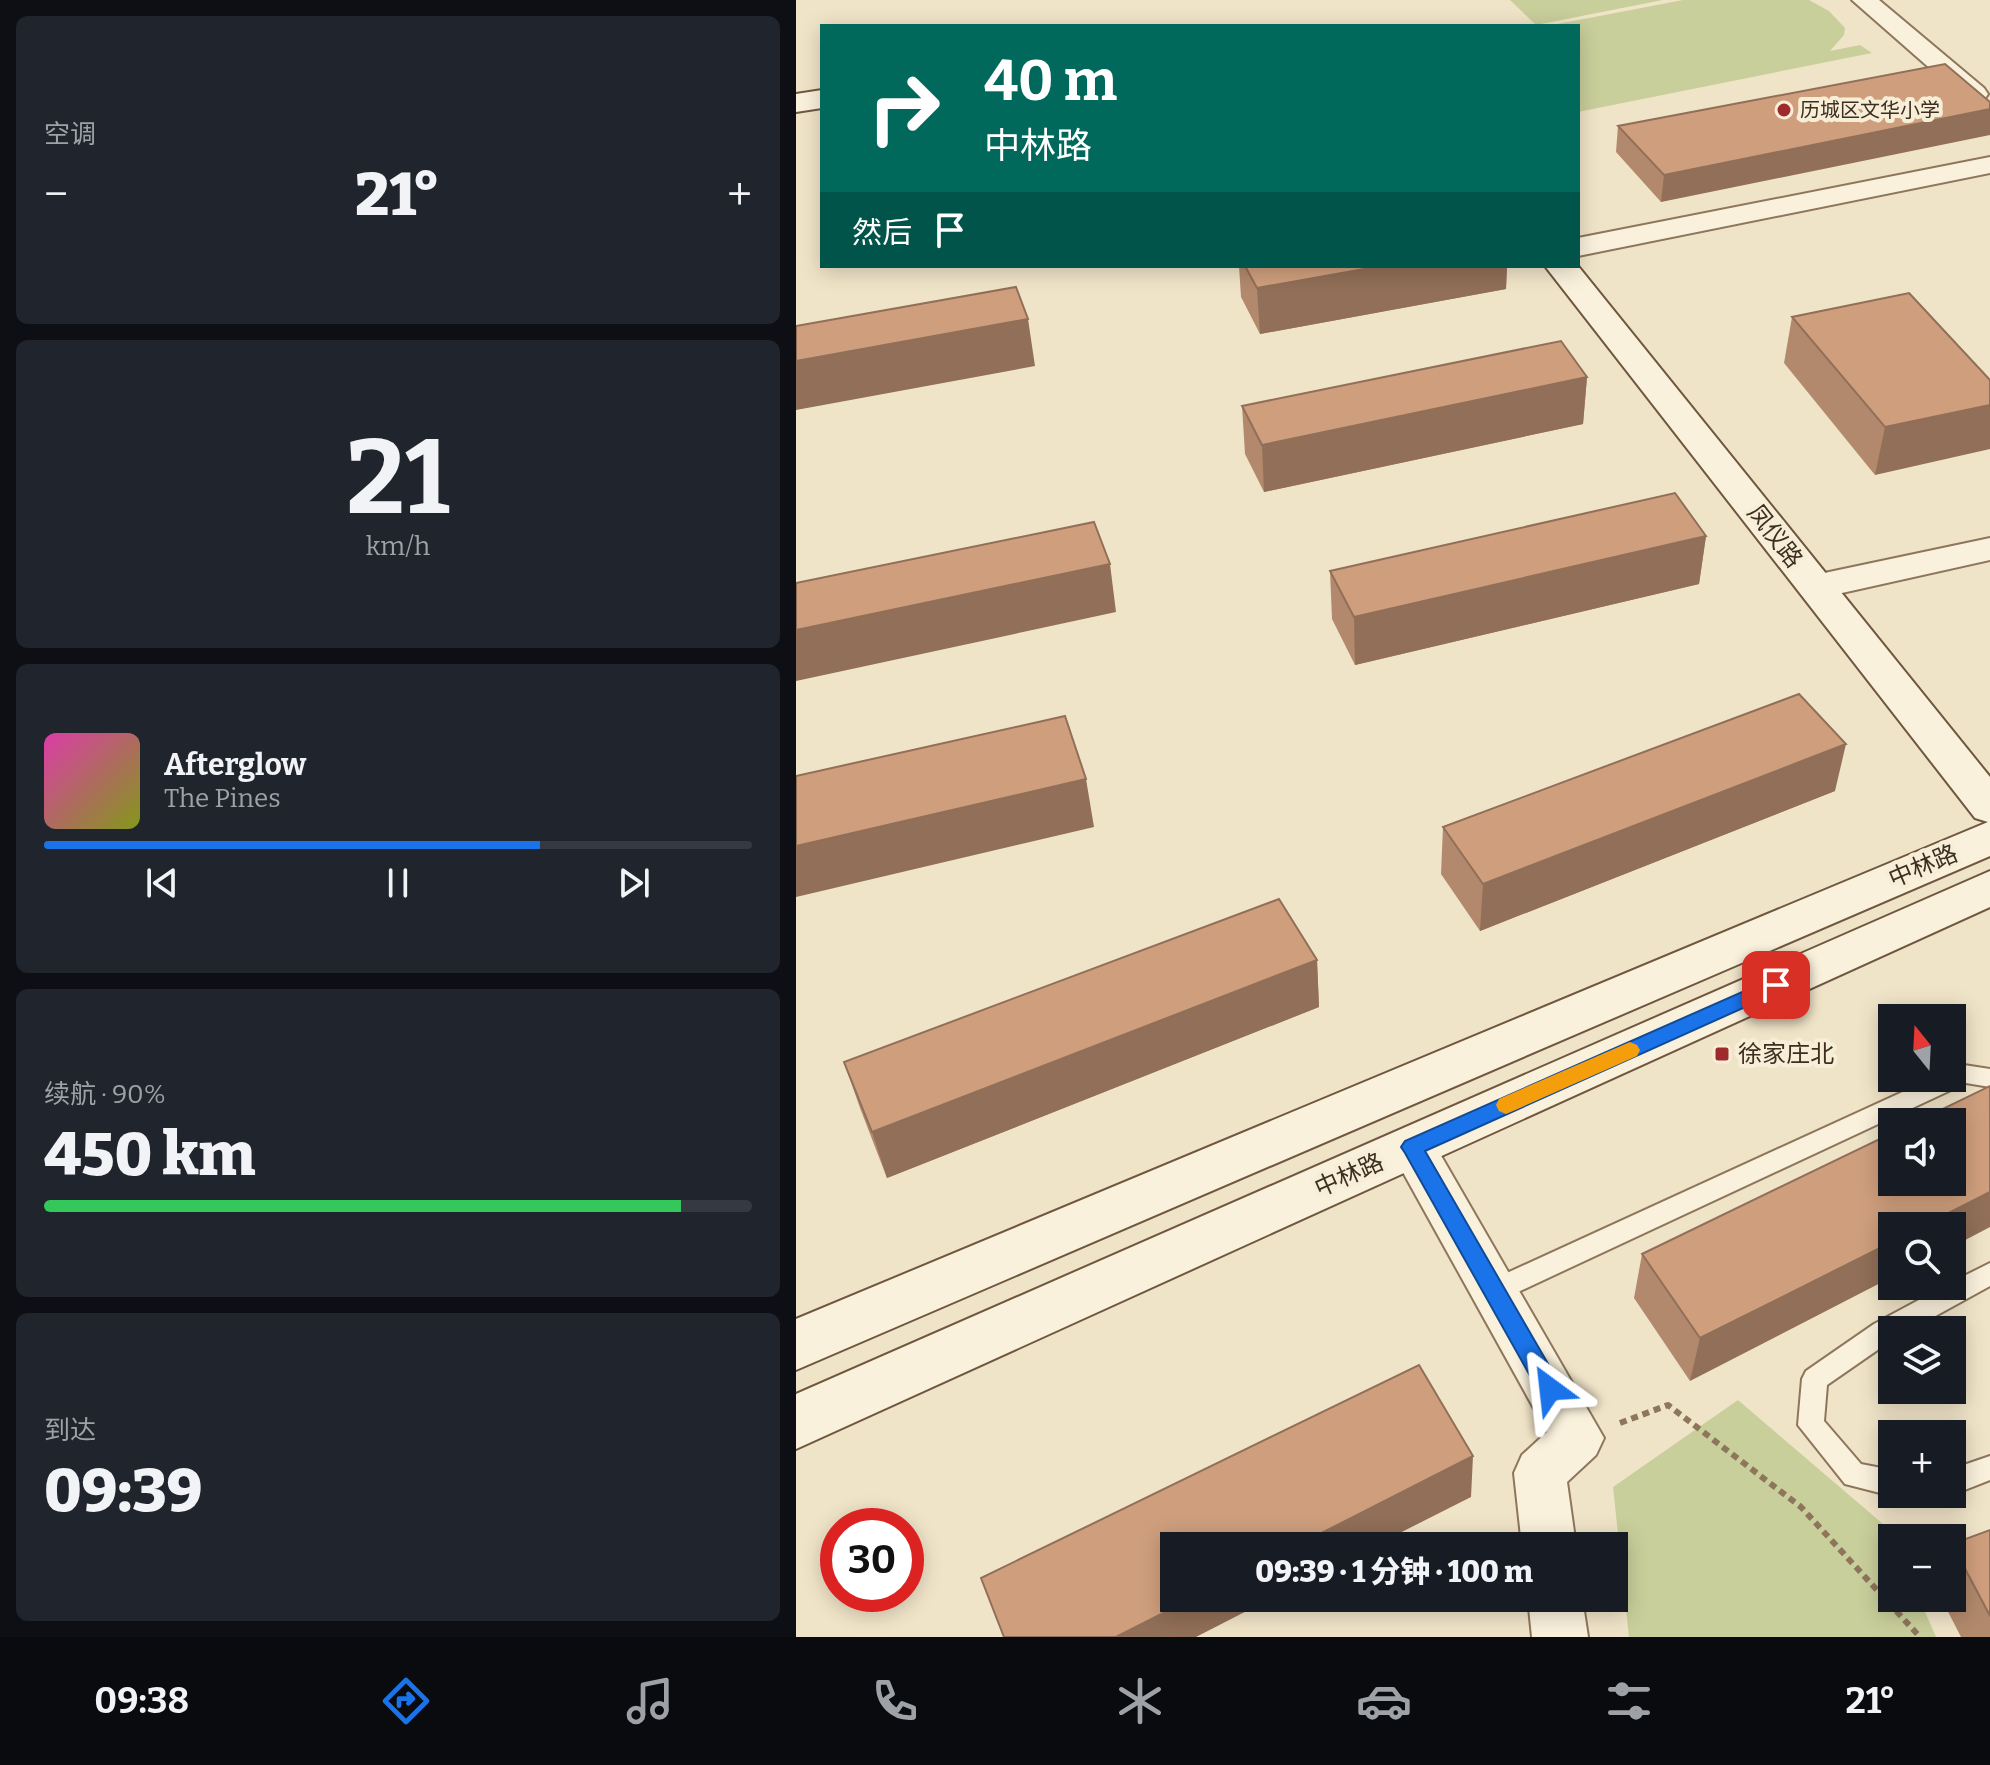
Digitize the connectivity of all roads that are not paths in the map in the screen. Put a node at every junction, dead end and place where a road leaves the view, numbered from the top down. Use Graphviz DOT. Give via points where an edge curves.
graph roads {
  1 [pos="1864,0"];
  2 [pos="1975,94"];
  3 [pos="820,99"];
  4 [pos="796,103"];
  5 [pos="1990,165"];
  6 [pos="1580,247"];
  7 [pos="1563,268"];
  8 [pos="1990,549"];
  9 [pos="1815,587"];
  10 [pos="1990,807"];
  11 [pos="1990,838"];
  12 [pos="1990,888"];
  13 [pos="1990,1078"];
  14 [pos="1412,1147"];
  15 [pos="1990,1274"];
  16 [pos="1494,1291"];
  17 [pos="796,1345"];
  18 [pos="796,1422"];
  19 [pos="1990,1468"];
  20 [pos="1966,1477"];
  21 [pos="1878,1480"];
  22 [pos="1547,1532"];
  23 [pos="1557,1612"];
  24 [pos="1560,1637"];
  1 -- 2 [label="street"];
  3 -- 4 [label="main road"];
  5 -- 6 [label="street"];
  7 -- 9 [label="main road, 凤仪路"];
  8 -- 9 [label="street"];
  9 -- 10 [label="main road, 凤仪路"];
  11 -- 17 [label="main road, 中林路"];
  12 -- 14 [label="main road, 中林路"];
  13 -- 16 [label="lane" via="1964,1074"];
  14 -- 16 [label="street"];
  14 -- 18 [label="main road, 中林路"];
  15 -- 21 [label="lane" via="1883,1332 1815,1379 1811,1425 1854,1475"];
  16 -- 22 [label="street" via="1578,1438 1540,1473"];
  19 -- 20 [label="lane"];
  23 -- 24 [label="street"];
}
